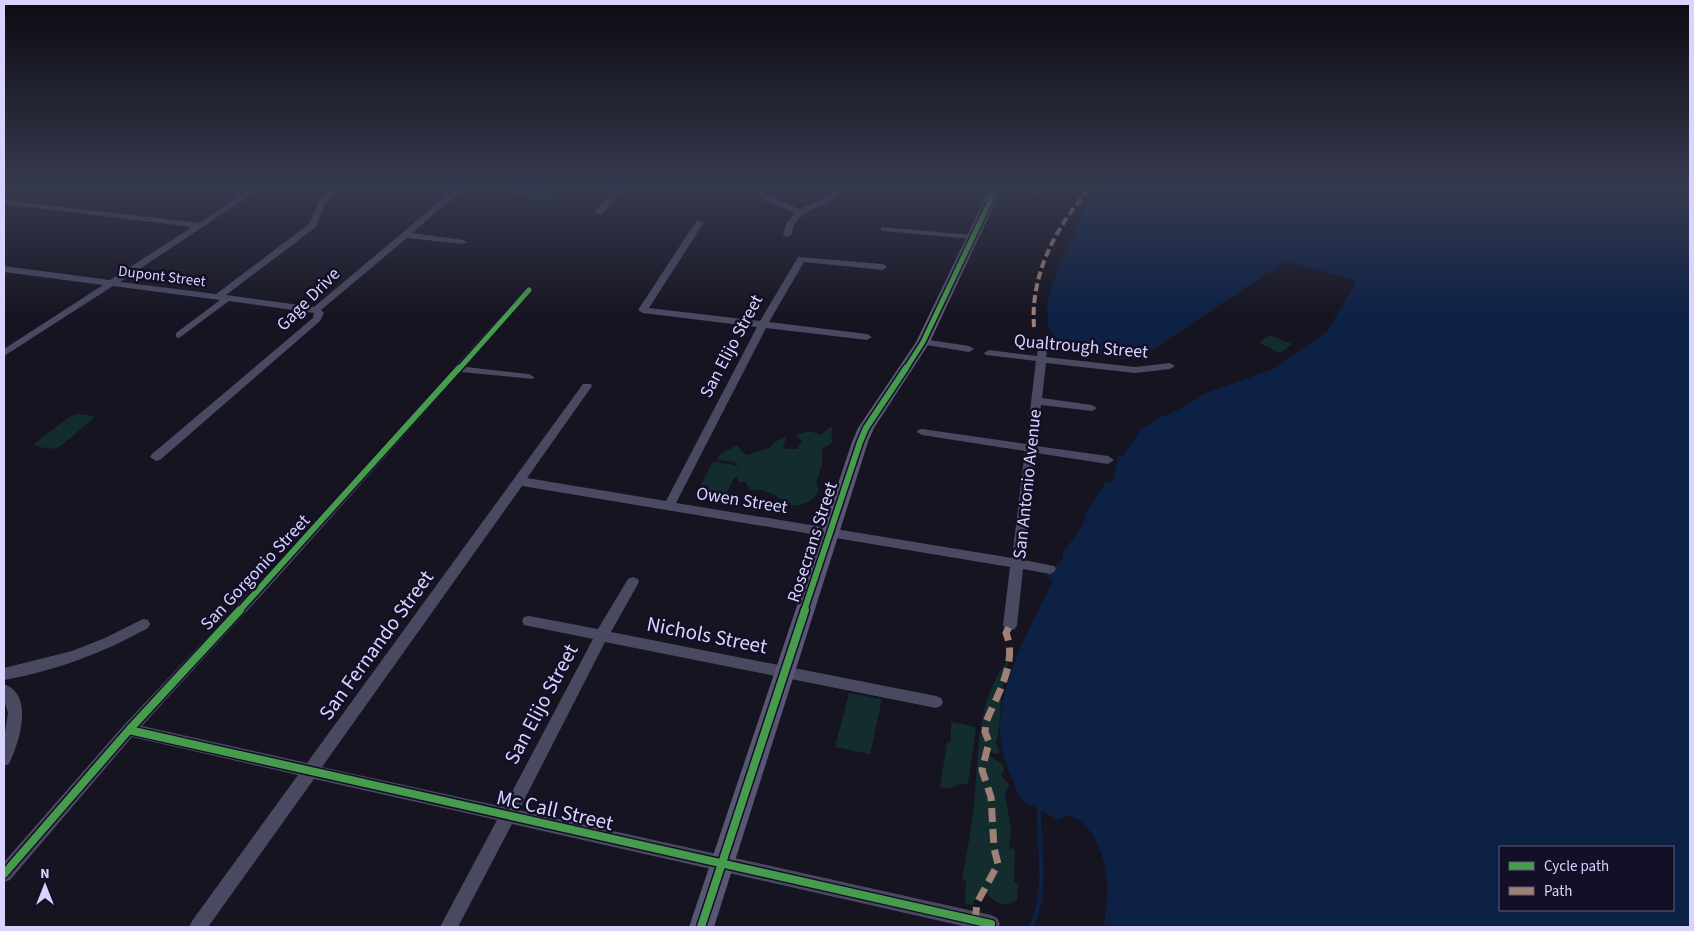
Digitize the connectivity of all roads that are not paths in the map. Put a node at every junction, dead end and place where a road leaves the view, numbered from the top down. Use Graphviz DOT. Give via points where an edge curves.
graph roads {
  1 [pos="192,229"];
  2 [pos="308,229"];
  3 [pos="411,229"];
  4 [pos="695,229"];
  5 [pos="788,229"];
  6 [pos="976,229"];
  7 [pos="884,230"];
  8 [pos="404,235"];
  9 [pos="787,236"];
  10 [pos="972,237"];
  11 [pos="463,242"];
  12 [pos="883,267"];
  13 [pos="4,269"];
  14 [pos="112,283"];
  15 [pos="529,290"];
  16 [pos="218,297"];
  17 [pos="228,298"];
  18 [pos="316,310"];
  19 [pos="763,324"];
  20 [pos="179,335"];
  21 [pos="867,337"];
  22 [pos="923,342"];
  23 [pos="1044,342"];
  24 [pos="969,349"];
  25 [pos="4,353"];
  26 [pos="989,353"];
  27 [pos="1042,360"];
  28 [pos="1170,366"];
  29 [pos="459,369"];
  30 [pos="529,377"];
  31 [pos="587,386"];
  32 [pos="1036,401"];
  33 [pos="1092,408"];
  34 [pos="922,432"];
  35 [pos="1031,448"];
  36 [pos="156,457"];
  37 [pos="1108,460"];
  38 [pos="518,481"];
  39 [pos="669,506"];
  40 [pos="831,532"];
  41 [pos="1018,563"];
  42 [pos="1050,568"];
  43 [pos="633,582"];
  44 [pos="528,621"];
  45 [pos="143,624"];
  46 [pos="1010,625"];
  47 [pos="602,635"];
  48 [pos="786,671"];
  49 [pos="4,674"];
  50 [pos="4,690"];
  51 [pos="936,702"];
  52 [pos="129,730"];
  53 [pos="4,759"];
  54 [pos="311,770"];
  55 [pos="506,816"];
  56 [pos="722,865"];
  57 [pos="4,874"];
  58 [pos="980,924"];
  59 [pos="198,927"];
  60 [pos="449,927"];
  61 [pos="701,927"];
  1 -- 14 [label="street"];
  2 -- 16 [label="street"];
  3 -- 8 [label="street, Gage Drive"];
  4 -- 19 [label="street" via="643,310"];
  5 -- 9 [label="street"];
  6 -- 10 [label="street, Rosecrans Street"];
  7 -- 10 [label="street"];
  8 -- 11 [label="street"];
  8 -- 18 [label="street, Gage Drive"];
  10 -- 22 [label="street, Rosecrans Street"];
  12 -- 19 [label="street, San Elijo Street" via="801,259"];
  13 -- 14 [label="street, Dupont Street"];
  14 -- 16 [label="street, Dupont Street"];
  14 -- 25 [label="street"];
  15 -- 29 [label="street, San Gorgonio Street"];
  16 -- 17 [label="street, Dupont Street"];
  17 -- 18 [label="street, Dupont Street"];
  17 -- 20 [label="street"];
  18 -- 36 [label="street, Gage Drive" via="319,313 317,319"];
  19 -- 21 [label="street"];
  19 -- 39 [label="street, San Elijo Street"];
  22 -- 24 [label="street"];
  22 -- 40 [label="street, Rosecrans Street" via="866,428"];
  23 -- 27 [label="street, San Antonio Avenue"];
  26 -- 27 [label="street, Qualtrough Street"];
  27 -- 28 [label="street, Qualtrough Street" via="1135,370"];
  27 -- 32 [label="street, San Antonio Avenue"];
  29 -- 30 [label="street"];
  29 -- 52 [label="street, San Gorgonio Street"];
  31 -- 38 [label="street, San Fernando Street"];
  32 -- 33 [label="street"];
  32 -- 35 [label="street, San Antonio Avenue"];
  34 -- 35 [label="street"];
  35 -- 37 [label="street"];
  35 -- 41 [label="street, San Antonio Avenue"];
  38 -- 39 [label="street, Owen Street"];
  38 -- 54 [label="street, San Fernando Street"];
  39 -- 40 [label="street, Owen Street"];
  40 -- 41 [label="street, Owen Street"];
  40 -- 48 [label="street, Rosecrans Street"];
  41 -- 42 [label="street, Owen Street"];
  41 -- 46 [label="street, San Antonio Avenue"];
  43 -- 47 [label="street, San Elijo Street"];
  44 -- 47 [label="street, Nichols Street"];
  45 -- 49 [label="street" via="78,656"];
  47 -- 48 [label="street, Nichols Street"];
  47 -- 55 [label="street, San Elijo Street"];
  48 -- 51 [label="street, Nichols Street"];
  48 -- 56 [label="street, Rosecrans Street"];
  50 -- 53 [label="street" via="15,712 13,732"];
  52 -- 54 [label="street, Mc Call Street"];
  52 -- 57 [label="street, San Gorgonio Street"];
  54 -- 55 [label="street, Mc Call Street"];
  54 -- 59 [label="street, San Fernando Street"];
  55 -- 56 [label="street, Mc Call Street"];
  55 -- 60 [label="street, San Elijo Street"];
  56 -- 58 [label="street, Mc Call Street"];
  56 -- 61 [label="street, Rosecrans Street"];
}
